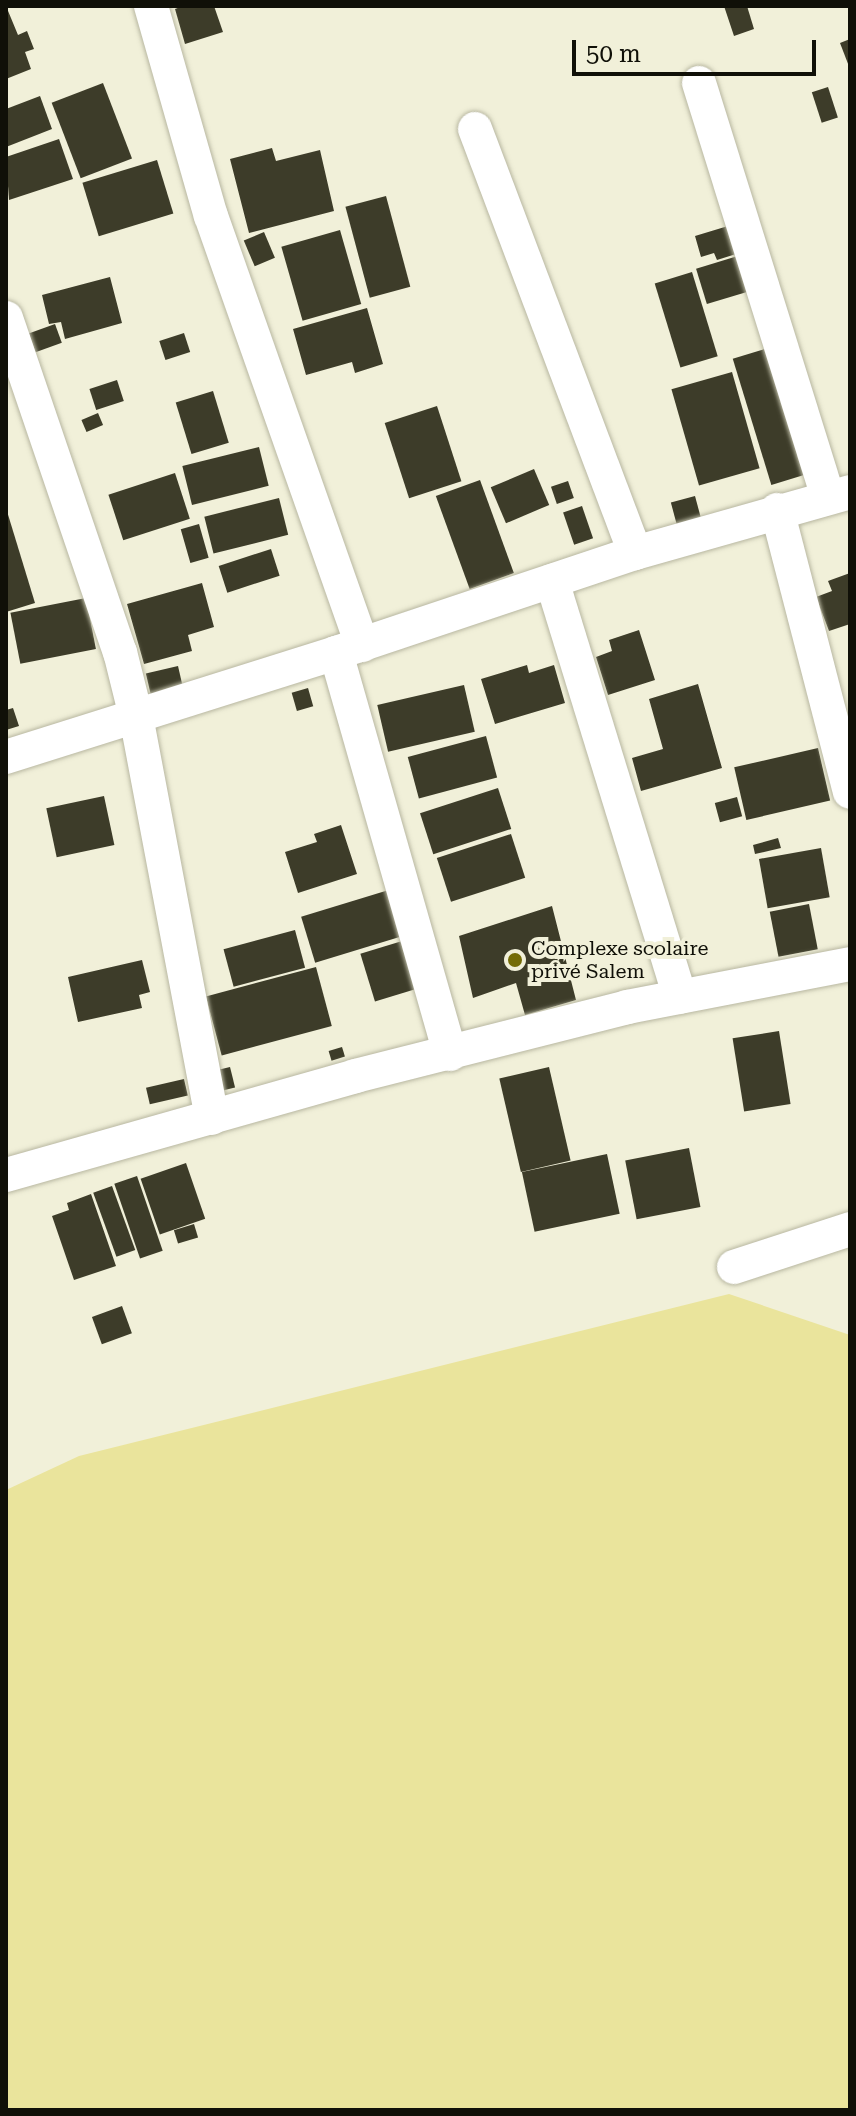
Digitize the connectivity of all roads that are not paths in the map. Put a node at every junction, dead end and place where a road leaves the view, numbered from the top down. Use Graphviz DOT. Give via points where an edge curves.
graph roads {
  1 [pos="151,6"];
  2 [pos="699,83"];
  3 [pos="475,129"];
  4 [pos="6,318"];
  5 [pos="839,494"];
  6 [pos="777,510"];
  7 [pos="635,553"];
  8 [pos="552,581"];
  9 [pos="349,649"];
  10 [pos="136,716"];
  11 [pos="6,757"];
  12 [pos="850,792"];
  13 [pos="850,964"];
  14 [pos="680,997"];
  15 [pos="450,1054"];
  16 [pos="212,1118"];
  17 [pos="6,1175"];
  18 [pos="850,1229"];
  19 [pos="734,1267"];
  1 -- 9 [label="street" via="211,216"];
  2 -- 5 [label="street"];
  3 -- 7 [label="street"];
  4 -- 10 [label="street" via="120,652"];
  5 -- 6 [label="street"];
  6 -- 7 [label="street"];
  6 -- 12 [label="street"];
  7 -- 8 [label="street"];
  8 -- 9 [label="street"];
  8 -- 14 [label="street"];
  9 -- 10 [label="street"];
  9 -- 15 [label="street"];
  10 -- 11 [label="street"];
  10 -- 16 [label="street"];
  13 -- 14 [label="street"];
  14 -- 15 [label="street"];
  15 -- 16 [label="street"];
  16 -- 17 [label="street"];
  18 -- 19 [label="street"];
}
